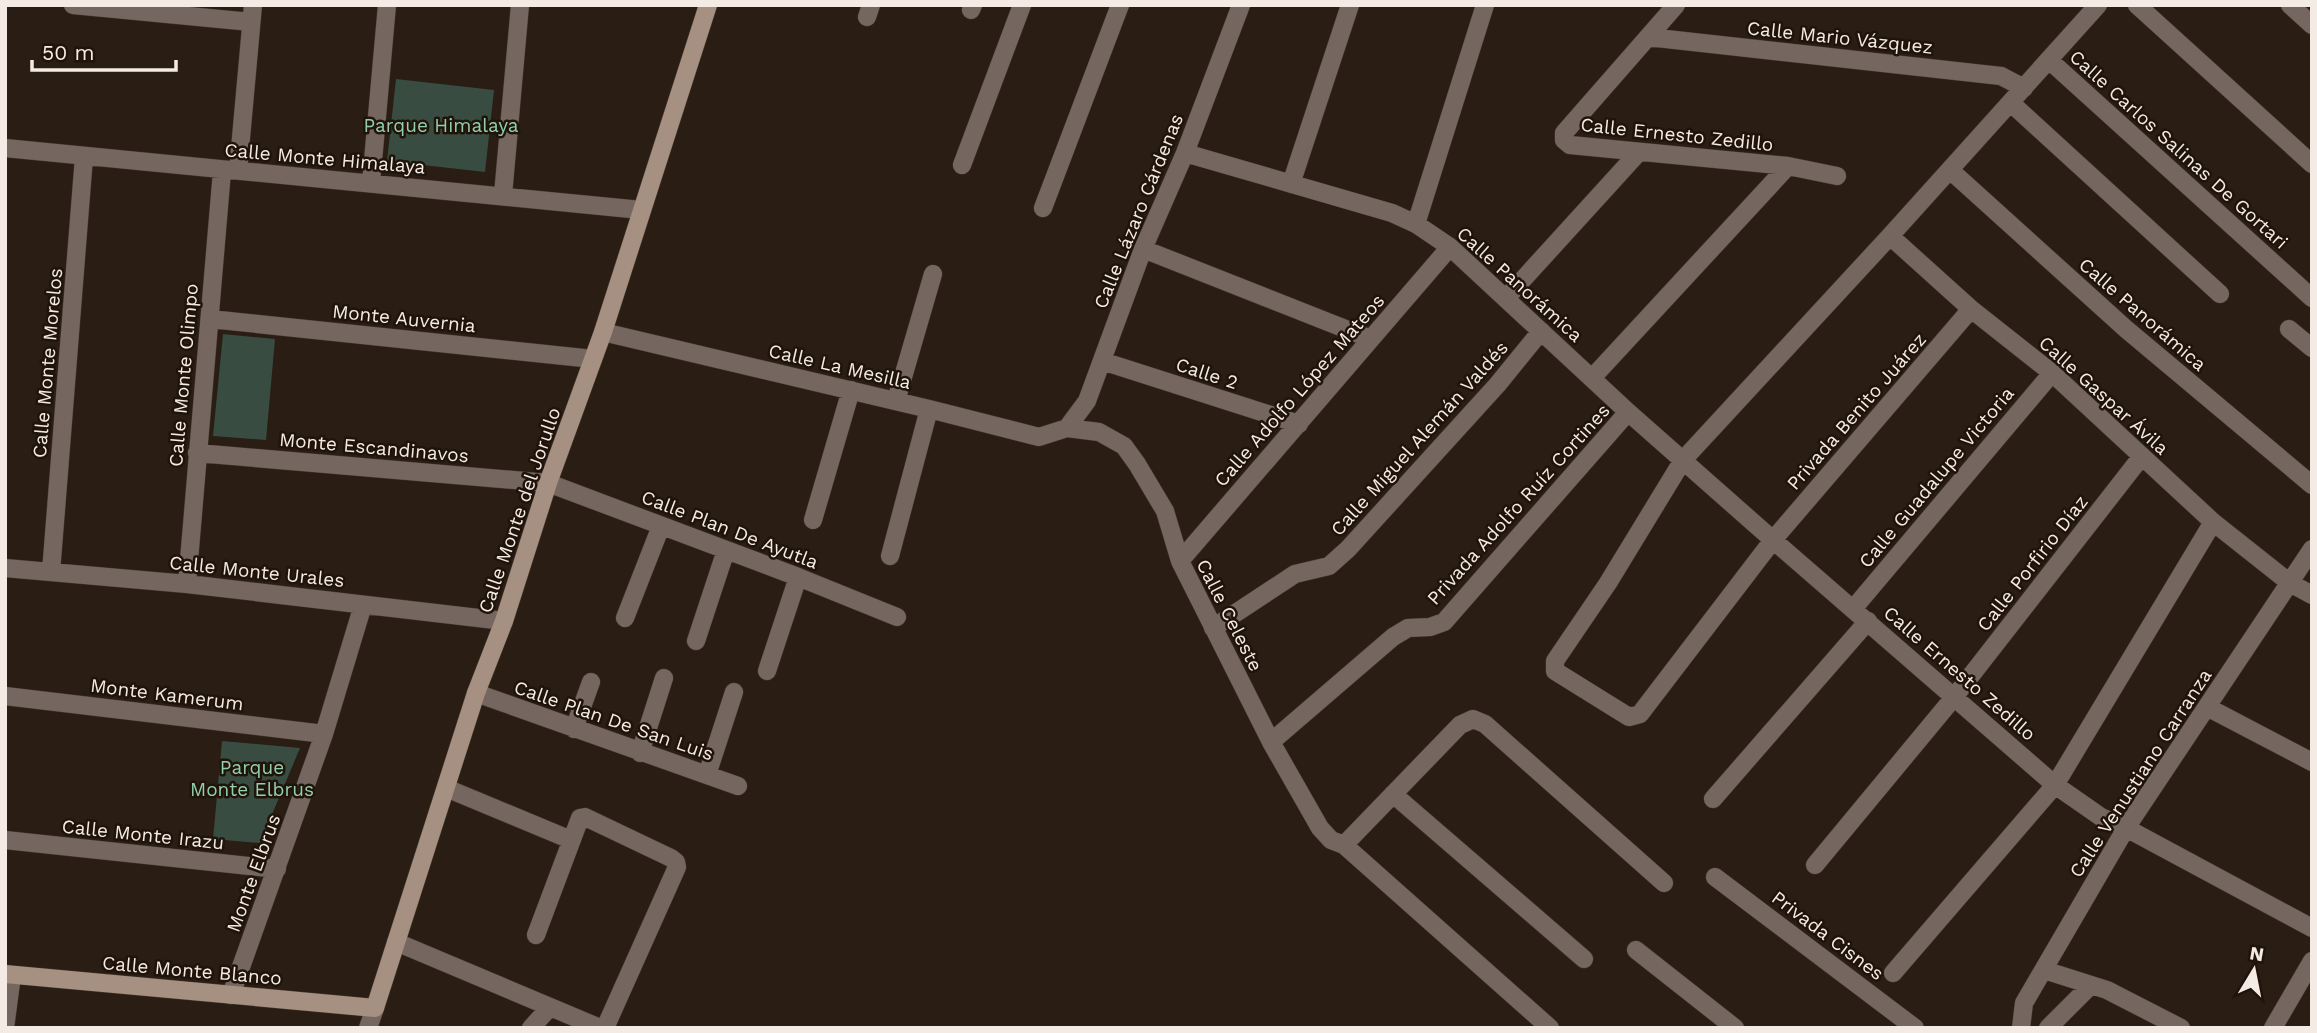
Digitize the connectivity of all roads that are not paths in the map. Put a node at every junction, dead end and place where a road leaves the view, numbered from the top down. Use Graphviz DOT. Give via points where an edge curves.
graph roads {
  1 [pos="73,5"];
  2 [pos="387,5"];
  3 [pos="520,5"];
  4 [pos="708,5"];
  5 [pos="1022,5"];
  6 [pos="1120,5"];
  7 [pos="1241,5"];
  8 [pos="1350,5"];
  9 [pos="1485,5"];
  10 [pos="1676,5"];
  11 [pos="2098,5"];
  12 [pos="2137,5"];
  13 [pos="2290,5"];
  14 [pos="252,14"];
  15 [pos="2312,25"];
  16 [pos="1648,37"];
  17 [pos="2049,60"];
  18 [pos="2024,88"];
  19 [pos="2011,103"];
  20 [pos="5,148"];
  21 [pos="1185,153"];
  22 [pos="1638,153"];
  23 [pos="84,157"];
  24 [pos="2312,164"];
  25 [pos="962,165"];
  26 [pos="1788,166"];
  27 [pos="1950,170"];
  28 [pos="230,171"];
  29 [pos="1838,176"];
  30 [pos="370,183"];
  31 [pos="1291,184"];
  32 [pos="503,195"];
  33 [pos="1044,208"];
  34 [pos="641,210"];
  35 [pos="1416,224"];
  36 [pos="1890,236"];
  37 [pos="1450,247"];
  38 [pos="1143,249"];
  39 [pos="933,274"];
  40 [pos="2220,294"];
  41 [pos="1506,298"];
  42 [pos="2312,298"];
  43 [pos="1971,309"];
  44 [pos="210,319"];
  45 [pos="2289,329"];
  46 [pos="1541,331"];
  47 [pos="603,332"];
  48 [pos="1371,339"];
  49 [pos="2312,348"];
  50 [pos="593,359"];
  51 [pos="1102,360"];
  52 [pos="2052,373"];
  53 [pos="1592,378"];
  54 [pos="851,390"];
  55 [pos="896,401"];
  56 [pos="929,408"];
  57 [pos="1628,412"];
  58 [pos="1299,425"];
  59 [pos="1067,428"];
  60 [pos="197,453"];
  61 [pos="2142,456"];
  62 [pos="1683,460"];
  63 [pos="548,483"];
  64 [pos="2312,485"];
  65 [pos="813,520"];
  66 [pos="2213,522"];
  67 [pos="662,526"];
  68 [pos="1773,541"];
  69 [pos="2312,549"];
  70 [pos="726,550"];
  71 [pos="890,556"];
  72 [pos="1180,561"];
  73 [pos="5,568"];
  74 [pos="51,572"];
  75 [pos="798,577"];
  76 [pos="2290,583"];
  77 [pos="187,584"];
  78 [pos="2312,595"];
  79 [pos="363,604"];
  80 [pos="1853,609"];
  81 [pos="897,617"];
  82 [pos="625,618"];
  83 [pos="504,621"];
  84 [pos="1868,621"];
  85 [pos="1213,628"];
  86 [pos="696,641"];
  87 [pos="767,671"];
  88 [pos="664,678"];
  89 [pos="591,682"];
  90 [pos="734,692"];
  91 [pos="476,693"];
  92 [pos="5,696"];
  93 [pos="1955,696"];
  94 [pos="2207,707"];
  95 [pos="574,729"];
  96 [pos="324,734"];
  97 [pos="1271,742"];
  98 [pos="640,753"];
  99 [pos="2312,762"];
  100 [pos="707,775"];
  101 [pos="2055,785"];
  102 [pos="737,786"];
  103 [pos="446,788"];
  104 [pos="1393,794"];
  105 [pos="1713,799"];
  106 [pos="2126,828"];
  107 [pos="5,840"];
  108 [pos="571,840"];
  109 [pos="1344,845"];
  110 [pos="1815,865"];
  111 [pos="277,869"];
  112 [pos="1715,877"];
  113 [pos="1664,883"];
  114 [pos="2312,928"];
  115 [pos="536,935"];
  116 [pos="396,942"];
  117 [pos="1636,950"];
  118 [pos="1584,959"];
  119 [pos="2312,961"];
  120 [pos="2044,970"];
  121 [pos="1893,973"];
  122 [pos="8,975"];
  123 [pos="2091,985"];
  124 [pos="231,995"];
  125 [pos="550,1007"];
  126 [pos="375,1008"];
  127 [pos="1528,1022"];
  128 [pos="5,1028"];
  129 [pos="368,1028"];
  130 [pos="531,1028"];
  131 [pos="603,1028"];
  132 [pos="1550,1028"];
  133 [pos="1735,1028"];
  134 [pos="1915,1028"];
  135 [pos="2021,1028"];
  136 [pos="2048,1028"];
  137 [pos="2181,1028"];
  138 [pos="2273,1028"];
  1 -- 14 [label="street"];
  2 -- 30 [label="street"];
  3 -- 32 [label="street"];
  4 -- 34 [label="street, Calle Monte del Jorullo"];
  5 -- 25 [label="street"];
  6 -- 33 [label="street"];
  7 -- 21 [label="street, Calle Lázaro Cárdenas"];
  8 -- 31 [label="street"];
  9 -- 35 [label="street"];
  10 -- 16 [label="street, Calle Ernesto Zedillo"];
  11 -- 17 [label="street"];
  12 -- 24 [label="street"];
  13 -- 15 [label="street"];
  14 -- 28 [label="street, Calle Monte Olimpo"];
  16 -- 18 [label="street, Calle Mario Vázquez" via="2001,76"];
  16 -- 22 [label="street, Calle Ernesto Zedillo" via="1564,133 1570,145"];
  17 -- 18 [label="street"];
  17 -- 42 [label="street, Calle Carlos Salinas De Gortari"];
  18 -- 19 [label="street"];
  19 -- 27 [label="street"];
  19 -- 40 [label="street"];
  20 -- 23 [label="street, Calle Monte Himalaya"];
  21 -- 31 [label="street, Calle Panorámica"];
  21 -- 38 [label="street, Calle Lázaro Cárdenas"];
  22 -- 26 [label="street, Calle Ernesto Zedillo"];
  22 -- 41 [label="street"];
  23 -- 28 [label="street, Calle Monte Himalaya"];
  23 -- 74 [label="street, Calle Monte Morelos"];
  26 -- 29 [label="street, Calle Ernesto Zedillo"];
  26 -- 53 [label="street"];
  27 -- 36 [label="street"];
  27 -- 64 [label="street, Calle Panorámica" via="2126,329"];
  28 -- 30 [label="street, Calle Monte Himalaya"];
  28 -- 44 [label="street, Calle Monte Olimpo"];
  30 -- 32 [label="street, Calle Monte Himalaya"];
  31 -- 35 [label="street, Calle Panorámica"];
  32 -- 34 [label="street, Calle Monte Himalaya"];
  34 -- 47 [label="street, Calle Monte del Jorullo"];
  35 -- 37 [label="street, Calle Panorámica"];
  36 -- 43 [label="street, Calle Gaspar Ávila"];
  36 -- 62 [label="street"];
  37 -- 41 [label="street, Calle Panorámica"];
  37 -- 48 [label="street, Calle Adolfo López Mateos"];
  38 -- 48 [label="street"];
  38 -- 51 [label="street, Calle Lázaro Cárdenas"];
  39 -- 55 [label="street"];
  41 -- 46 [label="street, Calle Panorámica"];
  43 -- 52 [label="street, Calle Gaspar Ávila"];
  43 -- 68 [label="street, Privada Benito Juárez"];
  44 -- 50 [label="street, Monte Auvernia"];
  44 -- 60 [label="street, Calle Monte Olimpo"];
  45 -- 49 [label="street"];
  46 -- 53 [label="street, Calle Panorámica"];
  46 -- 85 [label="street, Calle Miguel Alemán Valdés" via="1348,549 1329,565 1295,574"];
  47 -- 50 [label="street, Calle Monte del Jorullo"];
  47 -- 54 [label="street, Calle La Mesilla"];
  48 -- 58 [label="street, Calle Adolfo López Mateos"];
  50 -- 63 [label="street, Calle Monte del Jorullo"];
  51 -- 58 [label="street, Calle 2"];
  51 -- 59 [label="street, Calle Lázaro Cárdenas" via="1087,401"];
  52 -- 61 [label="street, Calle Gaspar Ávila"];
  52 -- 80 [label="street, Calle Guadalupe Victoria"];
  53 -- 57 [label="street, Calle Panorámica"];
  54 -- 55 [label="street, Calle La Mesilla"];
  54 -- 65 [label="street"];
  55 -- 56 [label="street, Calle La Mesilla"];
  56 -- 59 [label="street, Calle La Mesilla" via="1039,437"];
  56 -- 71 [label="street"];
  57 -- 62 [label="street, Calle Panorámica"];
  57 -- 97 [label="street, Privada Adolfo Ruíz Cortines" via="1444,622 1408,628 1393,637"];
  58 -- 72 [label="street, Calle Adolfo López Mateos"];
  59 -- 72 [label="street, Calle Celeste" via="1099,432 1124,446 1165,511"];
  60 -- 63 [label="street, Monte Escandinavos"];
  60 -- 77 [label="street, Calle Monte Olimpo"];
  61 -- 66 [label="street, Calle Gaspar Ávila"];
  61 -- 93 [label="street, Calle Porfirio Díaz"];
  62 -- 68 [label="street, Calle Panorámica"];
  62 -- 68 [label="street, Privada Benito Juárez" via="1555,661 1555,671 1629,717 1640,714"];
  63 -- 67 [label="street, Calle Plan De Ayutla"];
  63 -- 83 [label="street, Calle Monte del Jorullo"];
  66 -- 76 [label="street, Calle Gaspar Ávila"];
  66 -- 101 [label="street"];
  67 -- 70 [label="street, Calle Plan De Ayutla"];
  67 -- 82 [label="street"];
  68 -- 80 [label="street, Calle Ernesto Zedillo"];
  69 -- 76 [label="street, Calle Venustiano Carranza"];
  70 -- 75 [label="street, Calle Plan De Ayutla"];
  70 -- 86 [label="street"];
  72 -- 85 [label="street, Calle Celeste"];
  73 -- 74 [label="street, Calle Monte Urales"];
  74 -- 77 [label="street, Calle Monte Urales"];
  75 -- 81 [label="street, Calle Plan De Ayutla"];
  75 -- 87 [label="street"];
  76 -- 78 [label="street, Calle Gaspar Ávila"];
  76 -- 94 [label="street, Calle Venustiano Carranza"];
  77 -- 79 [label="street, Calle Monte Urales"];
  79 -- 83 [label="street, Calle Monte Urales"];
  79 -- 96 [label="street, Monte Elbrus"];
  80 -- 84 [label="street, Calle Ernesto Zedillo"];
  83 -- 91 [label="street, Calle Monte del Jorullo"];
  84 -- 93 [label="street, Calle Ernesto Zedillo"];
  84 -- 105 [label="street"];
  85 -- 97 [label="street, Calle Celeste"];
  88 -- 98 [label="street"];
  89 -- 95 [label="street"];
  90 -- 100 [label="street"];
  91 -- 95 [label="street, Calle Plan De San Luis"];
  91 -- 103 [label="street, Calle Monte del Jorullo"];
  92 -- 96 [label="street, Monte Kamerum"];
  93 -- 101 [label="street, Calle Ernesto Zedillo"];
  93 -- 110 [label="street, Calle Porfirio Díaz"];
  94 -- 99 [label="street"];
  94 -- 106 [label="street, Calle Venustiano Carranza"];
  95 -- 98 [label="street, Calle Plan De San Luis"];
  96 -- 111 [label="street, Monte Elbrus"];
  97 -- 109 [label="street, Calle Celeste" via="1320,828"];
  98 -- 100 [label="street, Calle Plan De San Luis"];
  100 -- 102 [label="street, Calle Plan De San Luis"];
  101 -- 106 [label="street, Calle Ernesto Zedillo" via="2101,817"];
  101 -- 121 [label="street"];
  103 -- 108 [label="street"];
  103 -- 116 [label="street, Calle Monte del Jorullo"];
  104 -- 109 [label="street"];
  104 -- 113 [label="street" via="1460,725 1473,719 1485,724"];
  104 -- 118 [label="street"];
  106 -- 114 [label="street, Calle Ernesto Zedillo"];
  106 -- 120 [label="street, Calle Venustiano Carranza"];
  107 -- 111 [label="street, Calle Monte Irazu"];
  108 -- 115 [label="street"];
  108 -- 131 [label="street" via="580,818 585,817 671,858 677,867"];
  109 -- 127 [label="street, Calle Celeste"];
  111 -- 124 [label="street, Monte Elbrus"];
  112 -- 134 [label="street, Privada Cisnes"];
  116 -- 125 [label="street"];
  116 -- 126 [label="street, Calle Monte del Jorullo"];
  117 -- 133 [label="street"];
  119 -- 138 [label="street"];
  120 -- 123 [label="street"];
  120 -- 135 [label="street, Calle Venustiano Carranza" via="2024,1003"];
  122 -- 124 [label="street, Calle Monte Blanco"];
  122 -- 128 [label="street"];
  123 -- 136 [label="street"];
  123 -- 137 [label="street"];
  124 -- 126 [label="street, Calle Monte Blanco"];
  125 -- 130 [label="street"];
  125 -- 131 [label="street"];
  126 -- 129 [label="street, Calle Monte del Jorullo"];
  127 -- 132 [label="street, Calle Celeste"];
}
